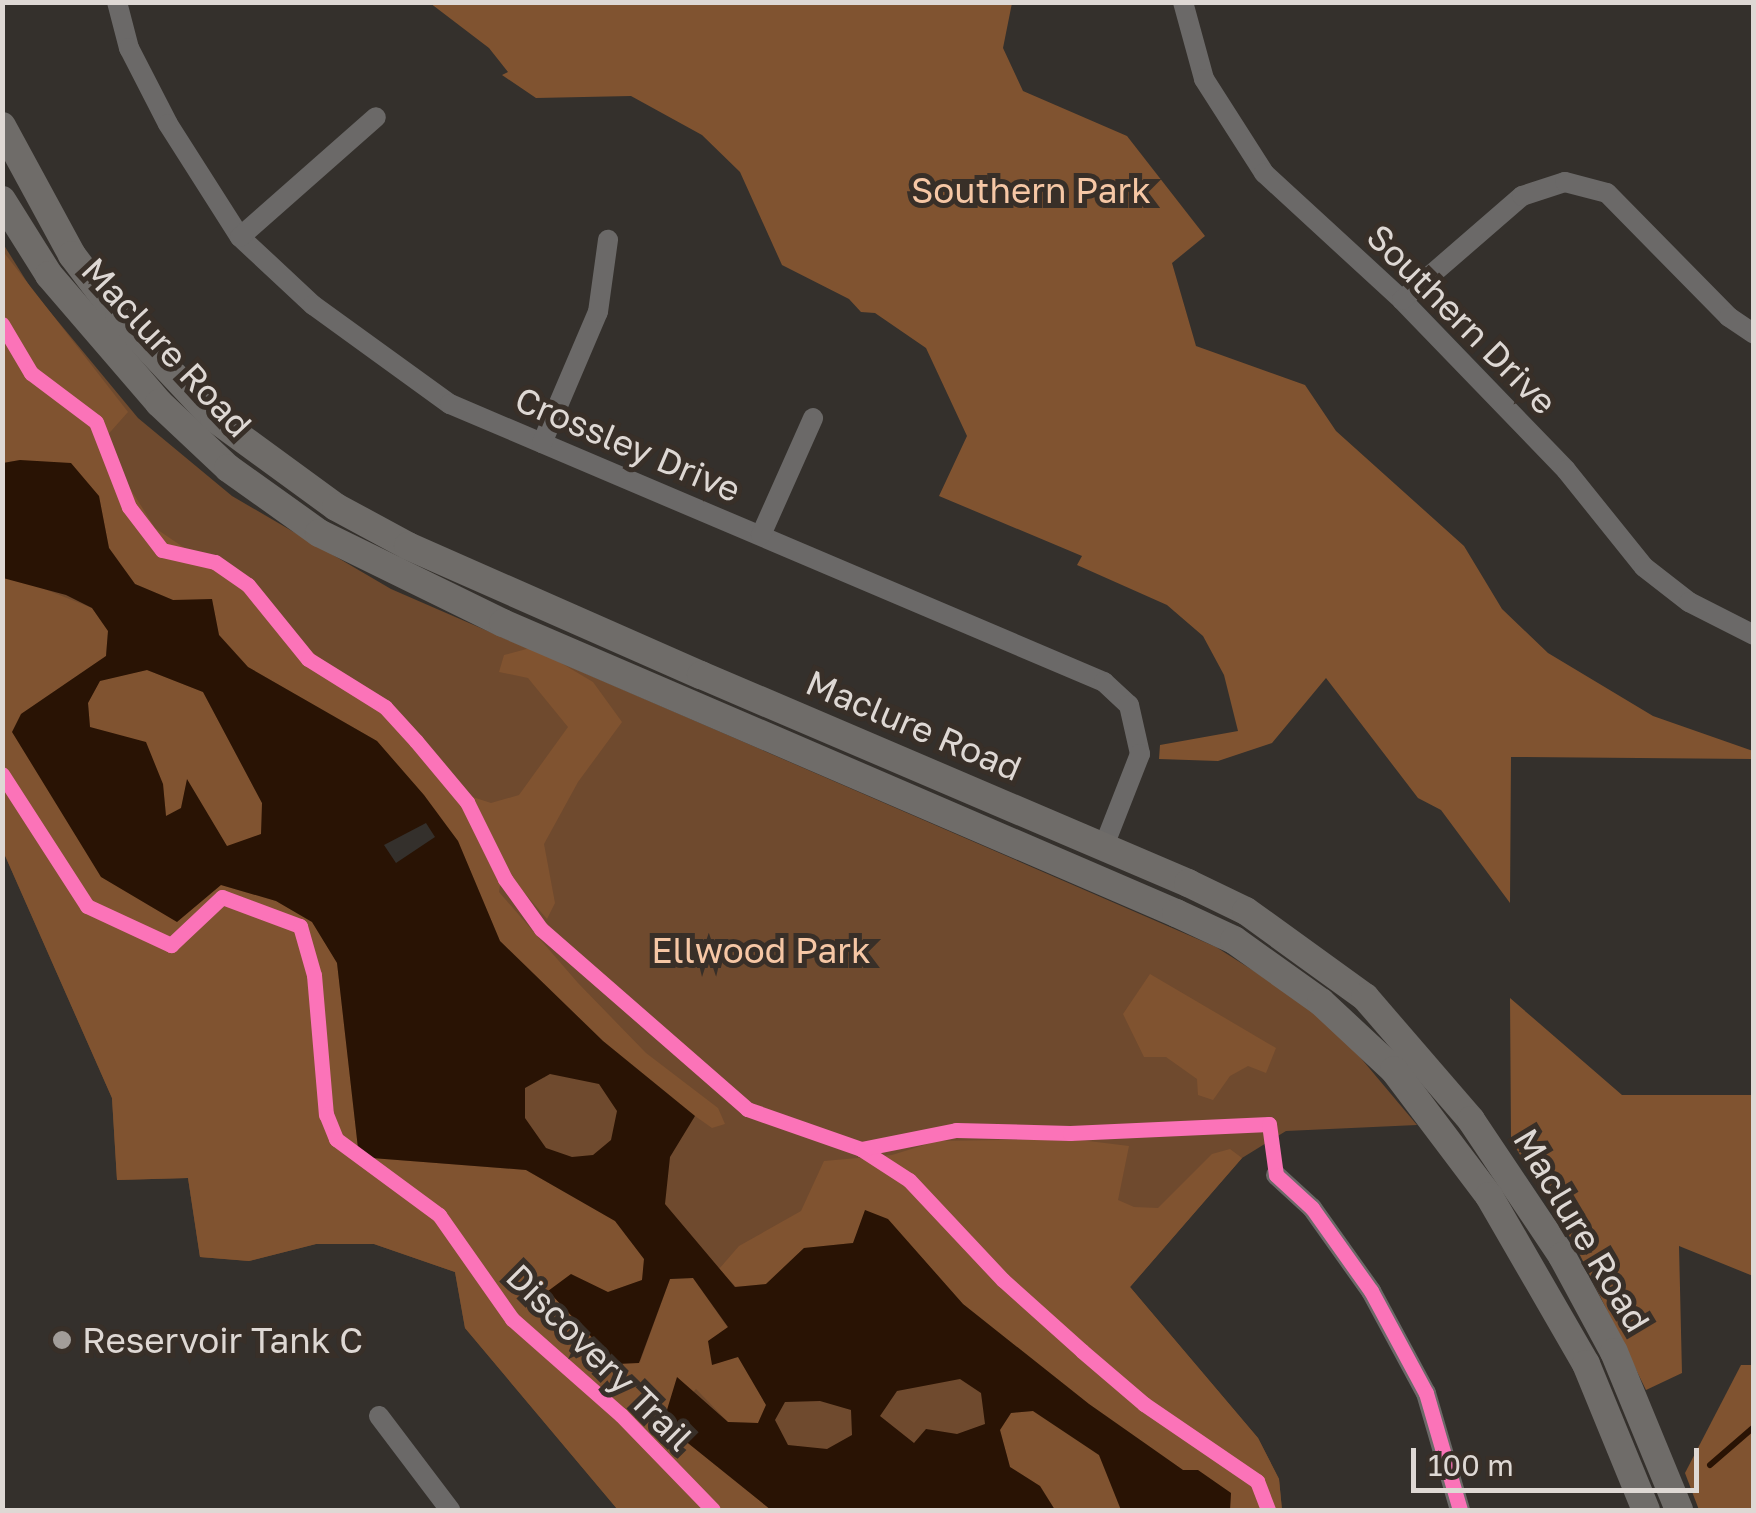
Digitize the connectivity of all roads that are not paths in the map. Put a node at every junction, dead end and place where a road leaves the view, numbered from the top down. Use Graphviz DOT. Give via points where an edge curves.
graph roads {
  1 [pos="117,2"];
  2 [pos="1183,2"];
  3 [pos="376,117"];
  4 [pos="2,126"];
  5 [pos="2,200"];
  6 [pos="240,237"];
  7 [pos="608,240"];
  8 [pos="1402,300"];
  9 [pos="1754,334"];
  10 [pos="813,418"];
  11 [pos="542,442"];
  12 [pos="761,535"];
  13 [pos="1754,634"];
  14 [pos="961,819"];
  15 [pos="1104,846"];
  16 [pos="1276,1175"];
  17 [pos="379,1416"];
  18 [pos="450,1510"];
  19 [pos="1460,1510"];
  20 [pos="1646,1510"];
  21 [pos="1679,1510"];
  1 -- 6 [label="street, Crossley Drive" via="130,48 168,124"];
  2 -- 8 [label="street, Southern Drive" via="1204,80 1242,146"];
  3 -- 6 [label="street"];
  4 -- 15 [label="main road, Maclure Road" via="72,256 119,317 214,418 323,498 408,546"];
  5 -- 14 [label="main road, Maclure Road" via="49,275 159,403 228,468 319,533 503,623"];
  6 -- 11 [label="street, Crossley Drive" via="313,305 450,404"];
  7 -- 11 [label="street" via="598,312"];
  8 -- 9 [label="street" via="1522,196 1566,182 1607,193"];
  8 -- 13 [label="street, Southern Drive" via="1566,470 1644,567 1689,602"];
  10 -- 12 [label="street"];
  11 -- 12 [label="street, Crossley Drive"];
  12 -- 15 [label="street, Crossley Drive" via="1104,682 1129,705 1140,730 1138,765"];
  14 -- 15 [label="main road" via="996,816 1078,852"];
  14 -- 20 [label="main road, Maclure Road" via="1234,940 1321,1002 1394,1070 1542,1282 1586,1364"];
  15 -- 21 [label="main road, Maclure Road" via="1246,911 1310,953 1415,1048 1562,1256 1614,1352"];
  16 -- 19 [label="street" via="1312,1208 1388,1323 1426,1393"];
  17 -- 18 [label="street"];
}
